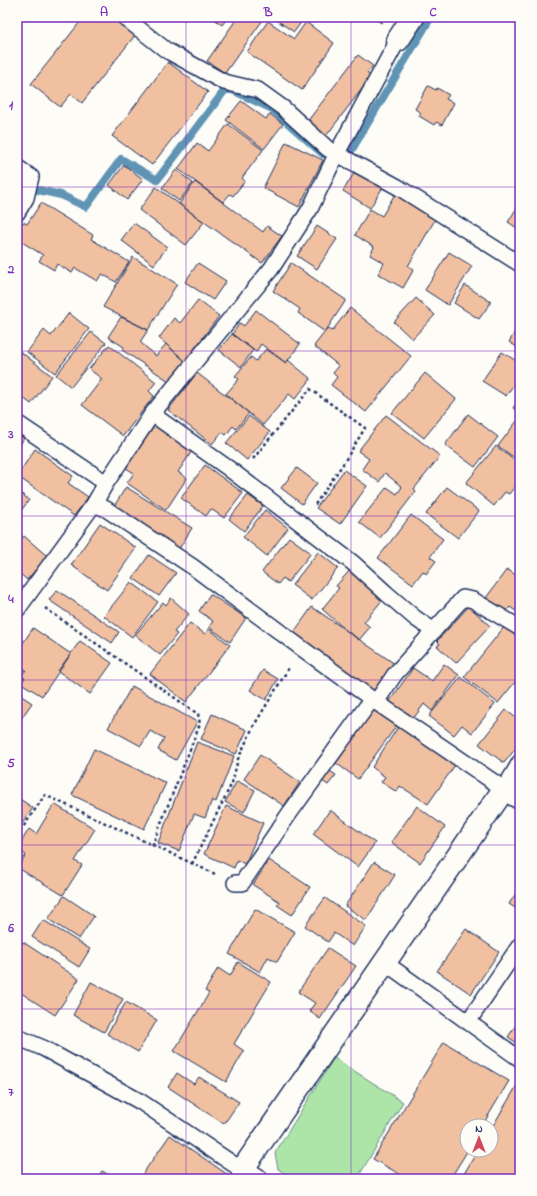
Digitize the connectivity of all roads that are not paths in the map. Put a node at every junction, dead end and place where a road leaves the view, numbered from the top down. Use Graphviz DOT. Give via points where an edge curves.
graph roads {
  1 [pos="124,17"];
  2 [pos="413,17"];
  3 [pos="398,40"];
  4 [pos="337,153"];
  5 [pos="17,167"];
  6 [pos="17,213"];
  7 [pos="520,264"];
  8 [pos="152,414"];
  9 [pos="17,423"];
  10 [pos="106,483"];
  11 [pos="94,504"];
  12 [pos="17,610"];
  13 [pos="520,628"];
  14 [pos="434,631"];
  15 [pos="374,701"];
  16 [pos="520,762"];
  17 [pos="512,793"];
  18 [pos="235,883"];
  19 [pos="520,945"];
  20 [pos="384,962"];
  21 [pos="468,1022"];
  22 [pos="17,1037"];
  23 [pos="520,1059"];
  24 [pos="249,1174"];
  1 -- 4 [label="lane" via="166,50 224,82 258,90 283,108 328,149"];
  2 -- 3 [label="street"];
  3 -- 4 [label="lane"];
  4 -- 7 [label="lane" via="398,187"];
  4 -- 8 [label="lane" via="310,209 270,268"];
  5 -- 6 [label="lane" via="31,177 26,198"];
  8 -- 10 [label="lane"];
  8 -- 14 [label="lane" via="353,563"];
  9 -- 10 [label="lane"];
  10 -- 11 [label="lane"];
  11 -- 12 [label="lane"];
  11 -- 15 [label="lane" via="106,509 193,567"];
  13 -- 14 [label="lane" via="473,600 463,598"];
  14 -- 15 [label="lane"];
  15 -- 17 [label="lane"];
  15 -- 18 [label="lane" via="289,814 242,883"];
  16 -- 17 [label="lane"];
  17 -- 20 [label="street"];
  19 -- 21 [label="lane"];
  20 -- 21 [label="lane"];
  20 -- 24 [label="street"];
  21 -- 23 [label="lane"];
  22 -- 24 [label="lane" via="43,1048 141,1102"];
}
